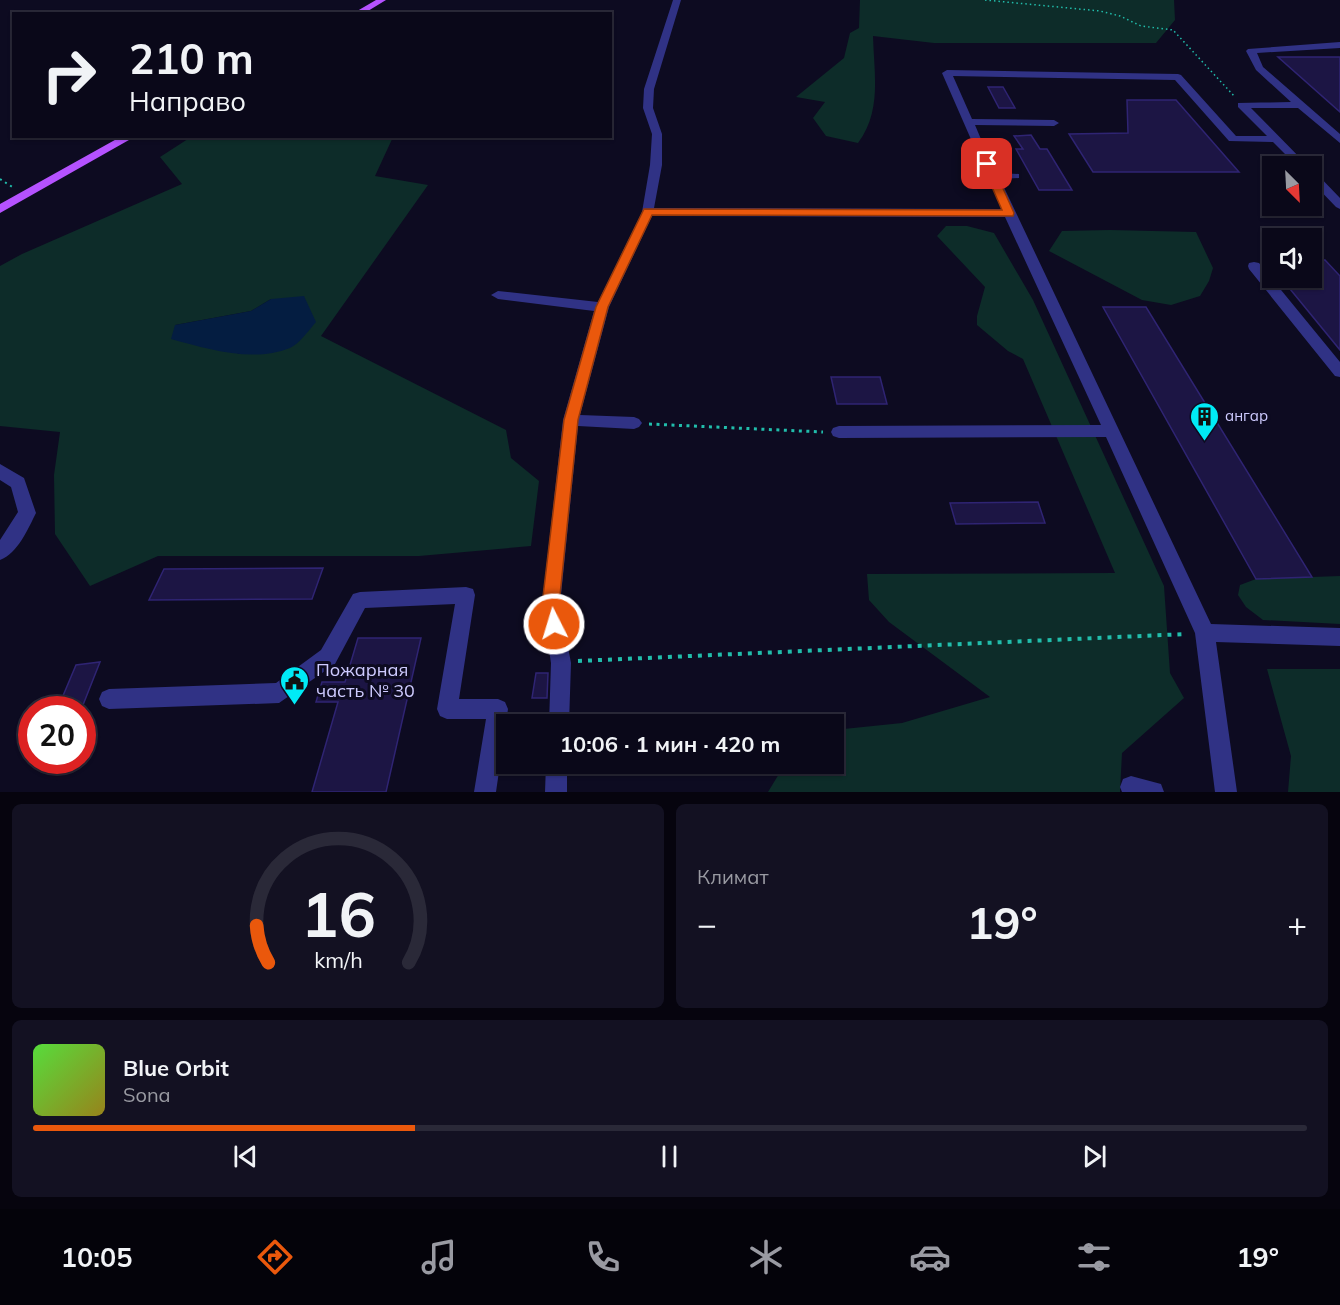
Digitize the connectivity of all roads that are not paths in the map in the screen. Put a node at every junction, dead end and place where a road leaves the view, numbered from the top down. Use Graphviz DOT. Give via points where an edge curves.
graph roads {
  1 [pos="373,0"];
  2 [pos="382,0"];
  3 [pos="677,0"];
  4 [pos="357,12"];
  5 [pos="358,12"];
  6 [pos="1340,45"];
  7 [pos="1302,105"];
  8 [pos="969,122"];
  9 [pos="1054,123"];
  10 [pos="127,138"];
  11 [pos="1277,140"];
  12 [pos="1340,140"];
  13 [pos="981,151"];
  14 [pos="1293,156"];
  15 [pos="1015,176"];
  16 [pos="1322,186"];
  17 [pos="1340,205"];
  18 [pos="0,210"];
  19 [pos="648,212"];
  20 [pos="1009,213"];
  21 [pos="1254,266"];
  22 [pos="498,295"];
  23 [pos="602,307"];
  24 [pos="1340,372"];
  25 [pos="571,420"];
  26 [pos="634,423"];
  27 [pos="1111,431"];
  28 [pos="839,432"];
  29 [pos="0,471"];
  30 [pos="0,552"];
  31 [pos="1205,633"];
  32 [pos="1340,637"];
  33 [pos="110,699"];
  34 [pos="559,714"];
  35 [pos="557,774"];
  36 [pos="1131,787"];
  37 [pos="485,792"];
  38 [pos="556,792"];
  39 [pos="1153,792"];
  40 [pos="1226,792"];
  1 -- 4 [label="main road"];
  2 -- 5 [label="main road"];
  3 -- 19 [label="street" via="649,89 648,108 657,134"];
  6 -- 7 [label="street" via="1251,51 1259,68"];
  7 -- 11 [label="street" via="1242,105"];
  7 -- 12 [label="street"];
  8 -- 9 [label="street"];
  8 -- 11 [label="street" via="947,73 1178,77 1233,139"];
  8 -- 13 [label="street"];
  10 -- 18 [label="main road"];
  11 -- 14 [label="street"];
  15 -- 20 [label="street" via="990,170"];
  16 -- 17 [label="street"];
  19 -- 20 [label="street"];
  19 -- 23 [label="street"];
  20 -- 27 [label="street"];
  21 -- 24 [label="street"];
  22 -- 23 [label="street"];
  23 -- 25 [label="street"];
  25 -- 26 [label="street"];
  25 -- 34 [label="street" via="551,605 561,663"];
  27 -- 28 [label="street"];
  27 -- 31 [label="street"];
  29 -- 30 [label="street" via="18,483 27,513"];
  31 -- 32 [label="street"];
  31 -- 40 [label="street"];
  33 -- 37 [label="street" via="279,693 328,657 360,600 466,596 447,709 498,709"];
  35 -- 38 [label="street"];
  36 -- 39 [label="street"];
}
